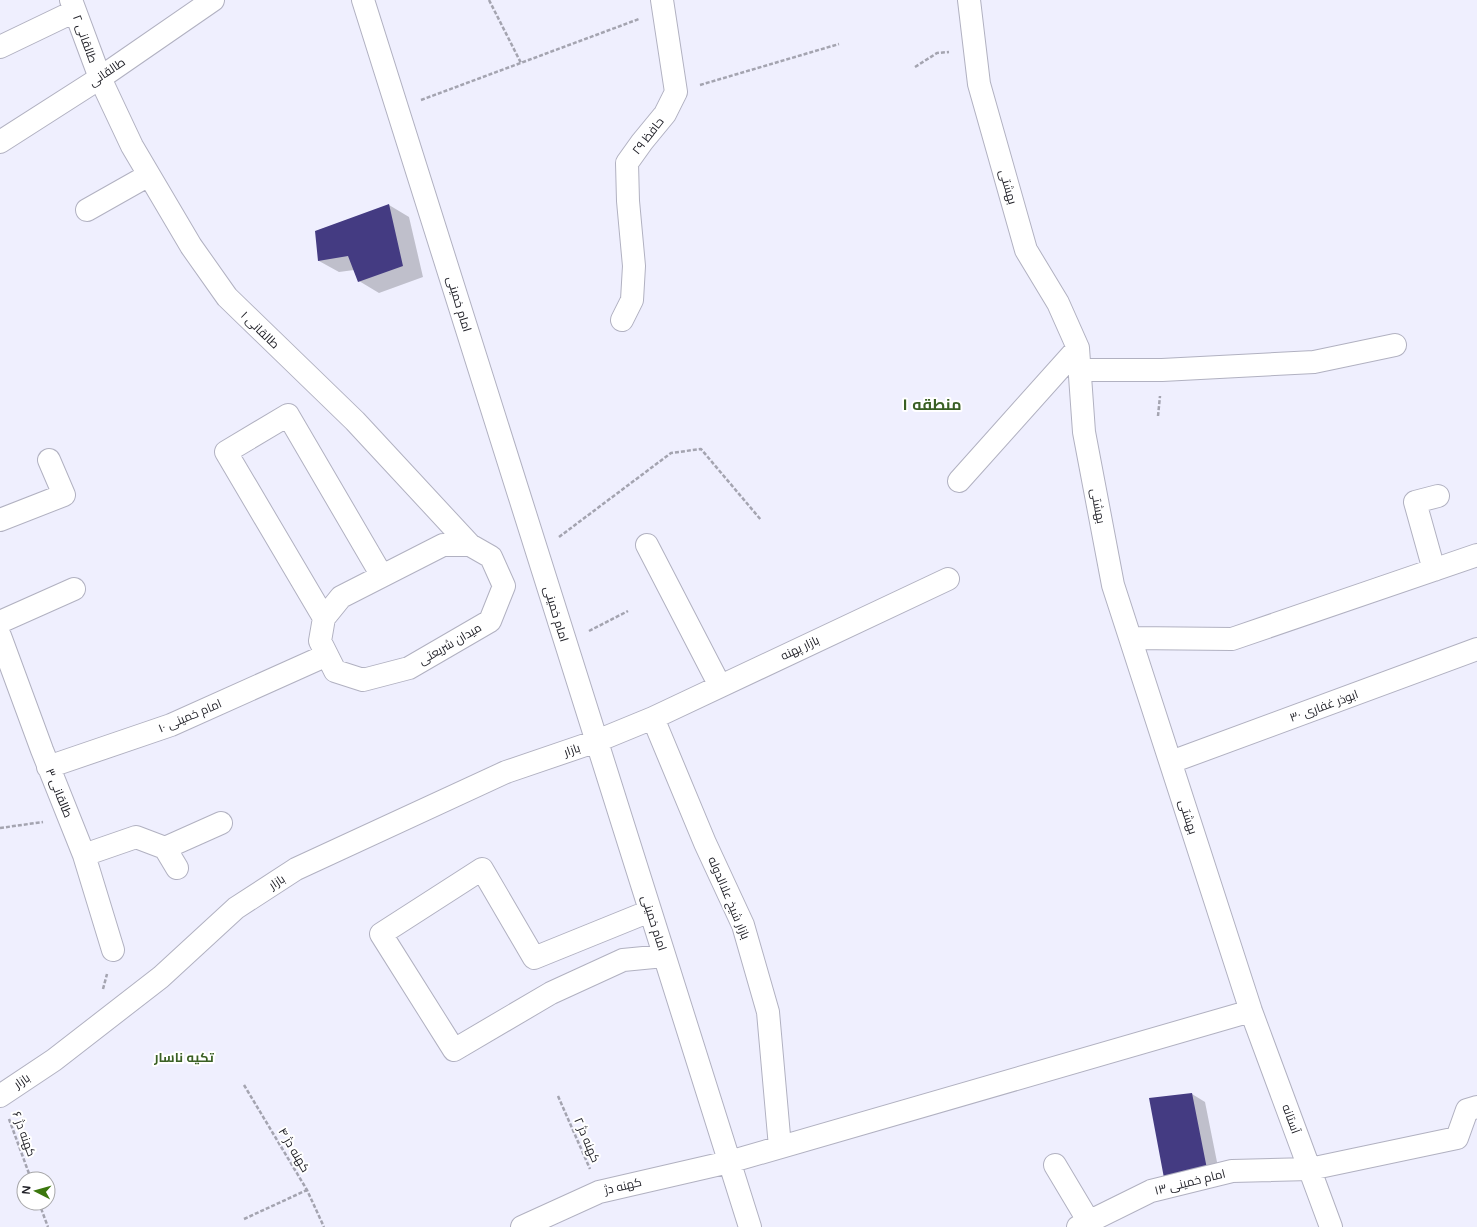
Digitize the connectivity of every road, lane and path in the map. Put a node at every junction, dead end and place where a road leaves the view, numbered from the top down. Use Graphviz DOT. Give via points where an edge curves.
graph roads {
  1 [pos="213,0"];
  2 [pos="363,0"];
  3 [pos="488,0"];
  4 [pos="969,0"];
  5 [pos="73,5"];
  6 [pos="663,5"];
  7 [pos="839,44"];
  8 [pos="0,47"];
  9 [pos="975,50"];
  10 [pos="521,63"];
  11 [pos="916,67"];
  12 [pos="100,78"];
  13 [pos="676,92"];
  14 [pos="398,109"];
  15 [pos="0,142"];
  16 [pos="149,175"];
  17 [pos="87,210"];
  18 [pos="622,320"];
  19 [pos="1395,345"];
  20 [pos="1078,348"];
  21 [pos="1080,370"];
  22 [pos="49,460"];
  23 [pos="959,481"];
  24 [pos="1438,496"];
  25 [pos="0,520"];
  26 [pos="761,520"];
  27 [pos="470,545"];
  28 [pos="647,545"];
  29 [pos="538,553"];
  30 [pos="1477,555"];
  31 [pos="1434,570"];
  32 [pos="382,576"];
  33 [pos="948,579"];
  34 [pos="74,589"];
  35 [pos="628,611"];
  36 [pos="324,618"];
  37 [pos="0,622"];
  38 [pos="0,636"];
  39 [pos="1131,638"];
  40 [pos="566,644"];
  41 [pos="1477,649"];
  42 [pos="327,655"];
  43 [pos="720,686"];
  44 [pos="653,718"];
  45 [pos="597,741"];
  46 [pos="1171,762"];
  47 [pos="48,767"];
  48 [pos="69,818"];
  49 [pos="221,823"];
  50 [pos="0,828"];
  51 [pos="164,848"];
  52 [pos="84,855"];
  53 [pos="177,868"];
  54 [pos="650,911"];
  55 [pos="113,950"];
  56 [pos="664,956"];
  57 [pos="1251,1011"];
  58 [pos="244,1085"];
  59 [pos="0,1095"];
  60 [pos="558,1096"];
  61 [pos="1477,1107"];
  62 [pos="780,1147"];
  63 [pos="729,1162"];
  64 [pos="1055,1165"];
  65 [pos="1310,1168"];
  66 [pos="28,1171"];
  67 [pos="307,1190"];
  68 [pos="599,1192"];
  69 [pos="42,1211"];
  70 [pos="244,1219"];
  71 [pos="1084,1224"];
  72 [pos="48,1227"];
  73 [pos="324,1227"];
  74 [pos="522,1227"];
  75 [pos="750,1227"];
  76 [pos="1332,1227"];
  1 -- 12 [label="street, طالقانی"];
  2 -- 14 [label="street, امام خمینی"];
  3 -- 10 [label="path"];
  4 -- 9 [label="street, بهشتی"];
  5 -- 8 [label="street"];
  5 -- 12 [label="street, طالقانی ۲"];
  6 -- 10 [label="path"];
  6 -- 13 [label="street"];
  7 -- 13 [label="path"];
  9 -- 11 [label="path" via="937,53"];
  9 -- 20 [label="street, بهشتی" via="980,84 1026,250 1058,303"];
  10 -- 14 [label="path"];
  12 -- 15 [label="street, طالقانی"];
  12 -- 16 [label="street, طالقانی ۱" via="132,146"];
  13 -- 18 [label="street, حافظ ۲۹" via="665,114 627,163 634,266 632,300"];
  14 -- 29 [label="street, امام خمینی"];
  16 -- 17 [label="street"];
  16 -- 27 [label="street, طالقانی ۱" via="191,246 227,297 355,421"];
  19 -- 21 [label="street" via="1314,362 1162,370"];
  20 -- 21 [label="street, بهشتی"];
  20 -- 23 [label="street"];
  21 -- 39 [label="street, بهشتی" via="1086,448 1113,585"];
  22 -- 25 [label="street" via="64,495"];
  24 -- 31 [label="street" via="1415,502"];
  26 -- 29 [label="path" via="701,449 671,454"];
  27 -- 32 [label="street, میدان شریعتی" via="443,545"];
  27 -- 42 [label="street, میدان شریعتی" via="491,557 504,586 490,621 409,668 363,680 335,670"];
  28 -- 43 [label="street"];
  29 -- 40 [label="street, امام خمینی"];
  30 -- 31 [label="street"];
  31 -- 39 [label="street" via="1232,639"];
  32 -- 36 [label="street, میدان شریعتی" via="341,597"];
  32 -- 36 [label="street" via="288,415 226,452"];
  33 -- 43 [label="street, بازار پهنه"];
  34 -- 37 [label="street"];
  35 -- 40 [label="path"];
  36 -- 42 [label="street, میدان شریعتی" via="320,641"];
  38 -- 47 [label="street, طالقانی ۳"];
  39 -- 46 [label="street, بهشتی"];
  40 -- 45 [label="street, امام خمینی"];
  41 -- 46 [label="street, ابوذر غفاری ۳۰"];
  42 -- 47 [label="street, امام خمینی ۱۰" via="171,725"];
  43 -- 44 [label="street, بازار پهنه"];
  44 -- 45 [label="street"];
  44 -- 62 [label="street, بازار شیخ علاالدوله" via="705,843 743,925 768,1012"];
  45 -- 54 [label="street, امام خمینی"];
  45 -- 59 [label="street, بازار" via="506,772 296,868 236,908 161,977 54,1060"];
  46 -- 57 [label="street, بهشتی"];
  47 -- 48 [label="street, طالقانی ۳"];
  48 -- 50 [label="path"];
  48 -- 52 [label="street, طالقانی ۳"];
  49 -- 51 [label="street"];
  51 -- 52 [label="street" via="136,837"];
  51 -- 53 [label="street"];
  52 -- 55 [label="street, طالقانی ۳"];
  54 -- 56 [label="street, امام خمینی"];
  54 -- 56 [label="street" via="534,958 482,869 381,934 454,1050 550,993 623,960"];
  56 -- 63 [label="street, امام خمینی"];
  57 -- 62 [label="street, کهنه دژ"];
  57 -- 65 [label="street, آستانه"];
  58 -- 67 [label="path, کهنه دژ ۴"];
  59 -- 66 [label="path, کهنه دژ ۶"];
  60 -- 68 [label="path, کهنه دژ ۲"];
  61 -- 65 [label="street, امام خمینی ۱۳" via="1467,1110 1457,1138"];
  62 -- 63 [label="street, کهنه دژ"];
  63 -- 68 [label="street, کهنه دژ"];
  63 -- 75 [label="street, امام خمینی"];
  64 -- 71 [label="street"];
  65 -- 71 [label="street, امام خمینی ۱۳" via="1232,1171 1151,1191"];
  65 -- 76 [label="street, آستانه"];
  67 -- 70 [label="path"];
  67 -- 73 [label="path, کهنه دژ ۴"];
  68 -- 74 [label="street, کهنه دژ"];
  69 -- 72 [label="path"];
}
